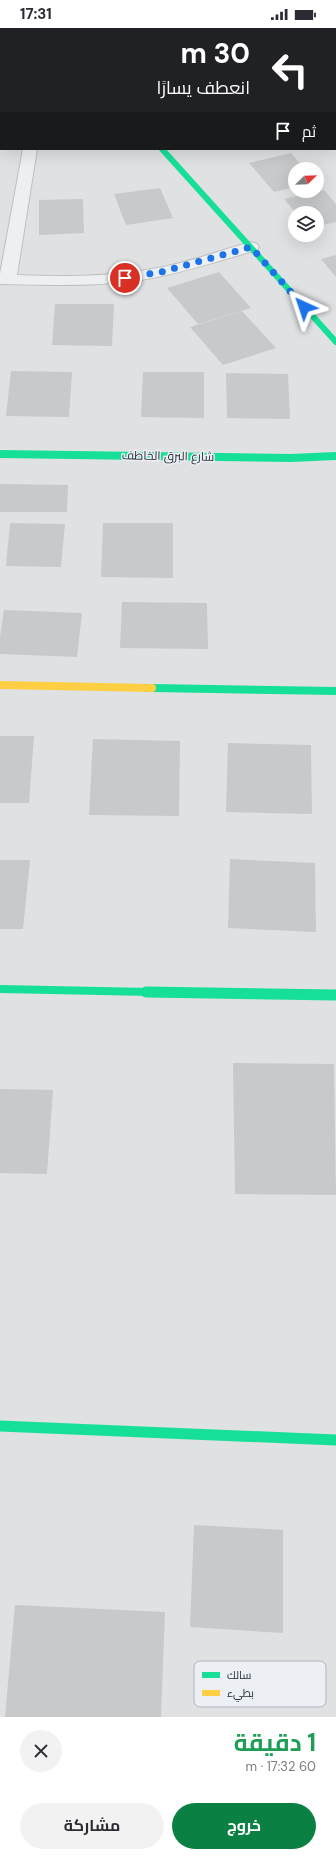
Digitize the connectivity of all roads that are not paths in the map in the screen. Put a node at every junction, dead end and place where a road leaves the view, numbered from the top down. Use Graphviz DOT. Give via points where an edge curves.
graph roads {
  1 [pos="30,150"];
  2 [pos="163,150"];
  3 [pos="251,247"];
  4 [pos="4,280"];
  5 [pos="336,342"];
  6 [pos="0,454"];
  7 [pos="336,456"];
  8 [pos="0,685"];
  9 [pos="336,691"];
  10 [pos="0,989"];
  11 [pos="336,995"];
  12 [pos="0,1426"];
  13 [pos="336,1440"];
  1 -- 4 [label="street"];
  2 -- 3 [label="street"];
  3 -- 4 [label="street" via="161,272 125,278 88,281"];
  3 -- 5 [label="street"];
  6 -- 7 [label="street, شارع البرق الخاطف" via="290,458"];
  8 -- 9 [label="street"];
  10 -- 11 [label="street"];
  12 -- 13 [label="street"];
}
